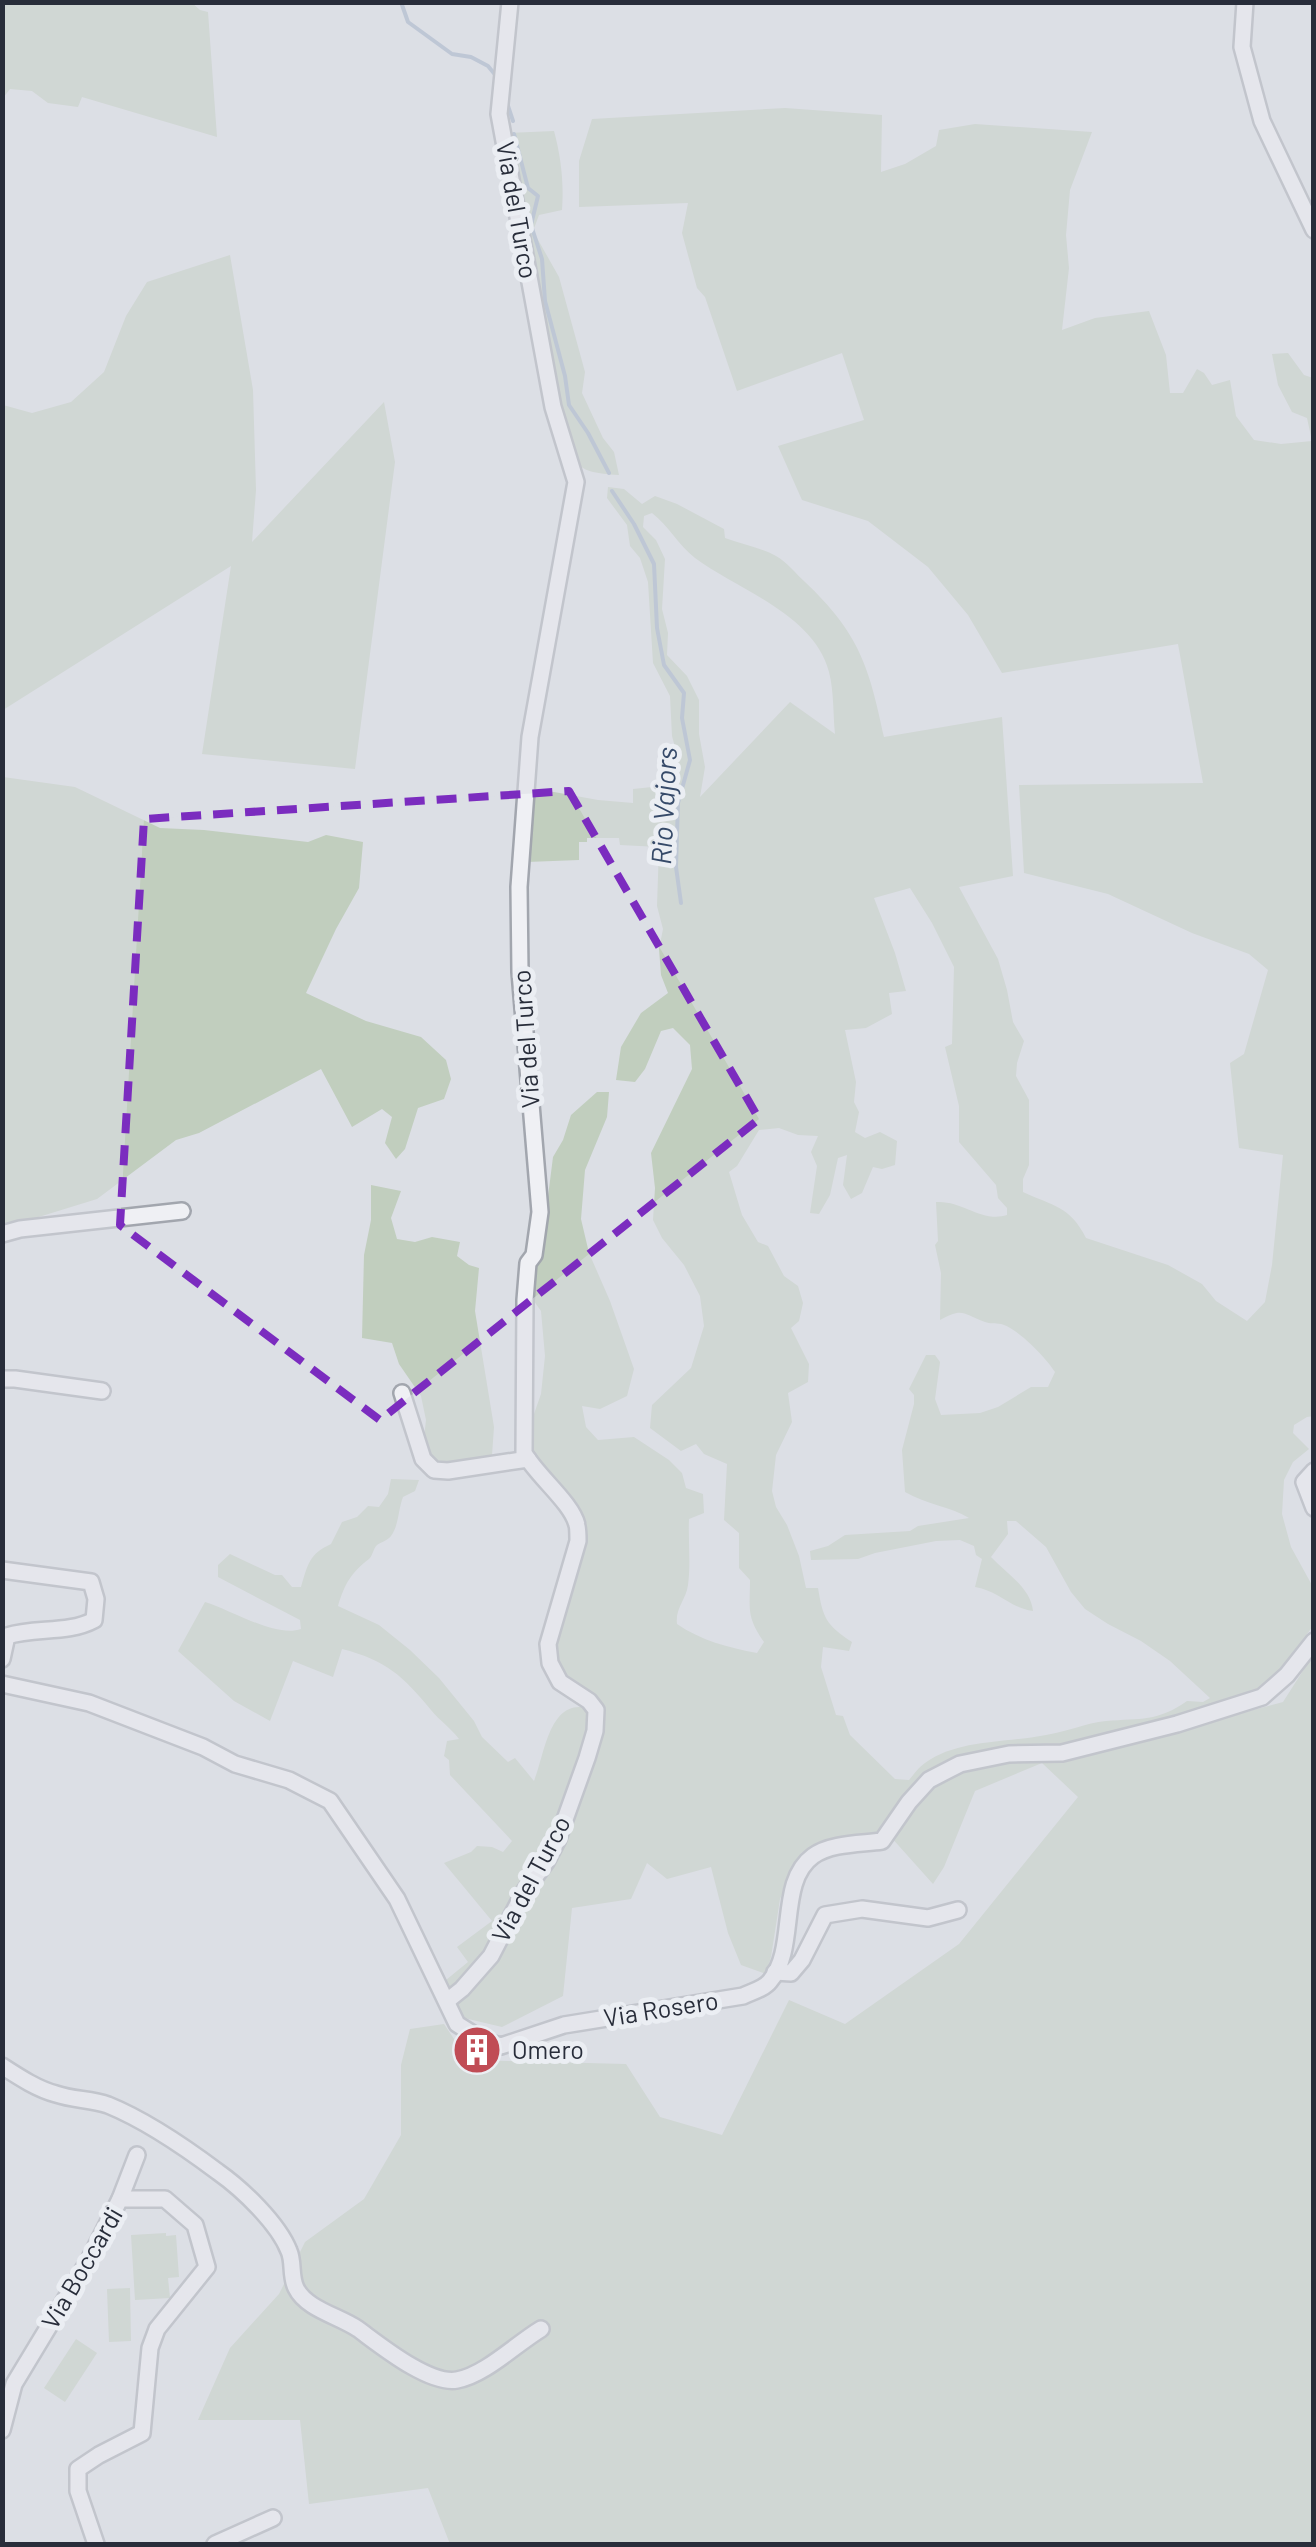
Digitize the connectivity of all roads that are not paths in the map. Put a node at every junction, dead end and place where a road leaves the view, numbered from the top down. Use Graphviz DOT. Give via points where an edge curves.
graph roads {
  1 [pos="510,2"];
  2 [pos="1245,2"];
  3 [pos="1314,230"];
  4 [pos="182,1211"];
  5 [pos="2,1234"];
  6 [pos="2,1379"];
  7 [pos="102,1391"];
  8 [pos="402,1393"];
  9 [pos="528,1459"];
  10 [pos="1314,1471"];
  11 [pos="1314,1508"];
  12 [pos="2,1570"];
  13 [pos="1314,1640"];
  14 [pos="2,1659"];
  15 [pos="2,1684"];
  16 [pos="958,1910"];
  17 [pos="776,1972"];
  18 [pos="447,2000"];
  19 [pos="2,2066"];
  20 [pos="143,2141"];
  21 [pos="120,2199"];
  22 [pos="541,2329"];
  23 [pos="2,2430"];
  24 [pos="272,2518"];
  25 [pos="96,2544"];
  26 [pos="215,2544"];
  1 -- 9 [label="street, Via del Turco" via="500,114 553,407 576,482 530,737 519,887 540,1212 525,1300"];
  2 -- 3 [label="street" via="1242,47 1262,121"];
  4 -- 5 [label="street"];
  6 -- 7 [label="street"];
  8 -- 9 [label="street" via="423,1459 434,1470"];
  9 -- 18 [label="street, Via del Turco" via="578,1525 548,1644 560,1682 596,1710 595,1731 546,1862 491,1956"];
  10 -- 11 [label="street" via="1304,1482"];
  12 -- 14 [label="street" via="92,1582 96,1599 94,1620 82,1626 6,1636"];
  13 -- 17 [label="street" via="1262,1697 1062,1752 960,1764 929,1780 882,1842 812,1856 795,1879"];
  15 -- 18 [label="street, Via Rosero" via="89,1703 330,1801 397,1900"];
  16 -- 17 [label="street, Via Rosero" via="928,1918 862,1909 825,1915 791,1973"];
  17 -- 18 [label="street, Via Rosero" via="769,1984 742,1996 564,2025 500,2046 457,2024"];
  19 -- 20 [label="street" via="54,2094 112,2107"];
  20 -- 21 [label="street"];
  20 -- 22 [label="street" via="182,2146 221,2174 284,2241 296,2290 430,2375 446,2381 476,2374"];
  21 -- 23 [label="street, Via Boccardi" via="14,2384"];
  21 -- 25 [label="street, Via Boccardi" via="165,2199 194,2224 206,2266 157,2329 142,2433 78,2469 78,2491"];
  24 -- 26 [label="street"];
}
